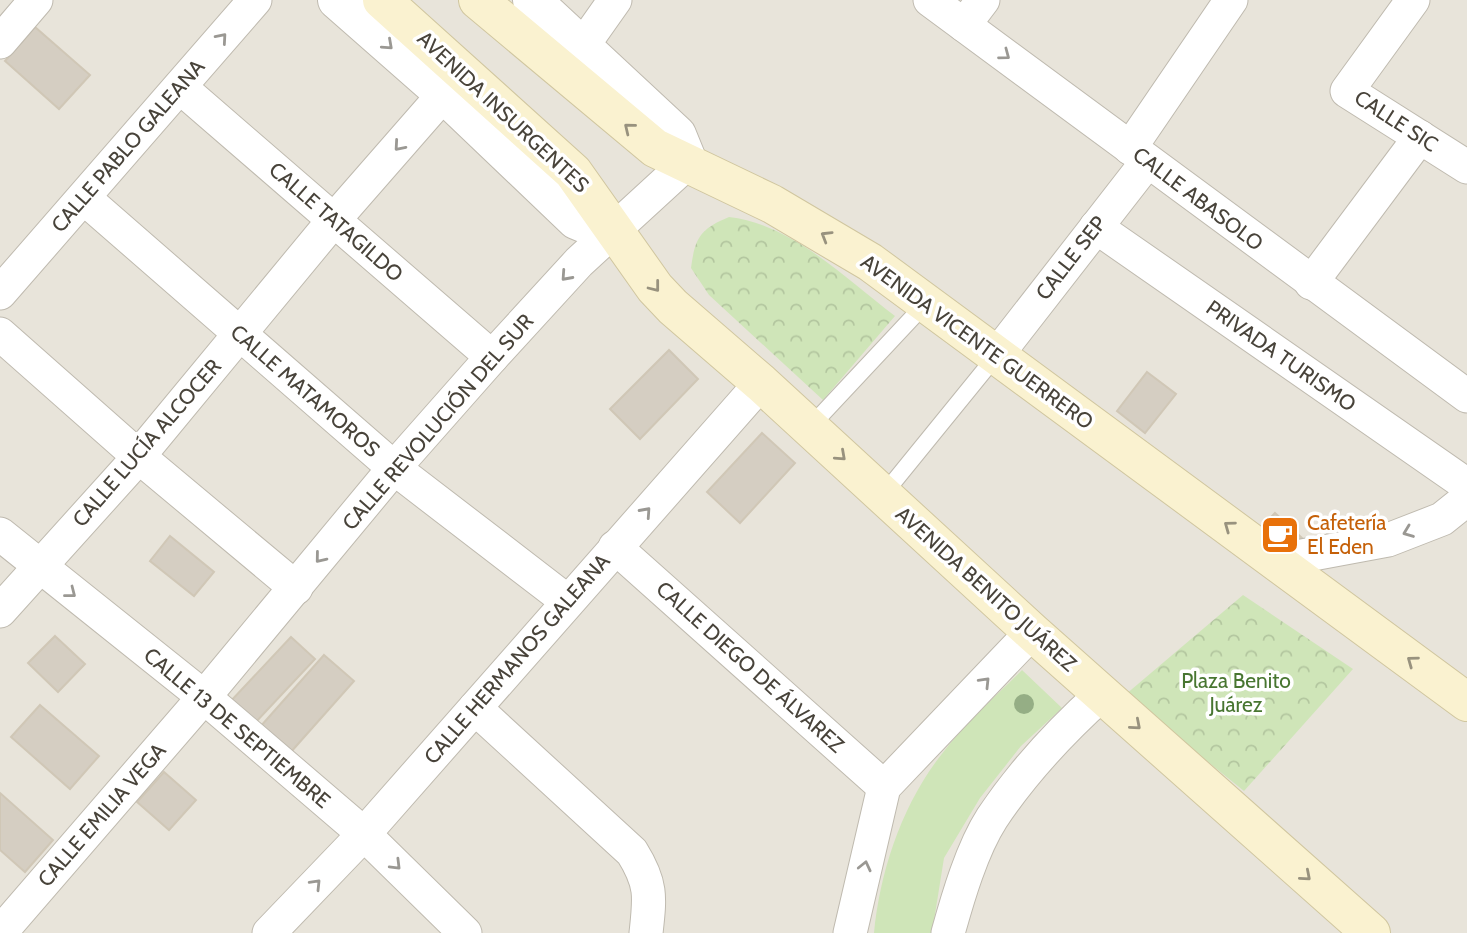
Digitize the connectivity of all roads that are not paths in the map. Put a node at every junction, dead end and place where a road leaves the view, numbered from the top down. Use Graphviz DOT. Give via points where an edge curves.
graph roads {
  1 [pos="36,0"];
  2 [pos="255,0"];
  3 [pos="337,0"];
  4 [pos="382,0"];
  5 [pos="478,0"];
  6 [pos="532,0"];
  7 [pos="615,0"];
  8 [pos="930,0"];
  9 [pos="1231,0"];
  10 [pos="1413,0"];
  11 [pos="974,13"];
  12 [pos="0,42"];
  13 [pos="573,60"];
  14 [pos="180,87"];
  15 [pos="443,94"];
  16 [pos="1420,137"];
  17 [pos="1139,155"];
  18 [pos="688,162"];
  19 [pos="1467,167"];
  20 [pos="84,198"];
  21 [pos="333,221"];
  22 [pos="1096,227"];
  23 [pos="616,230"];
  24 [pos="1311,283"];
  25 [pos="0,293"];
  26 [pos="927,302"];
  27 [pos="0,334"];
  28 [pos="240,334"];
  29 [pos="996,356"];
  30 [pos="492,357"];
  31 [pos="761,383"];
  32 [pos="1467,396"];
  33 [pos="809,428"];
  34 [pos="138,456"];
  35 [pos="394,468"];
  36 [pos="1467,485"];
  37 [pos="883,495"];
  38 [pos="1467,499"];
  39 [pos="0,534"];
  40 [pos="615,547"];
  41 [pos="1275,561"];
  42 [pos="39,567"];
  43 [pos="296,588"];
  44 [pos="567,601"];
  45 [pos="0,611"];
  46 [pos="1032,632"];
  47 [pos="1102,694"];
  48 [pos="204,697"];
  49 [pos="1467,702"];
  50 [pos="475,708"];
  51 [pos="884,787"];
  52 [pos="364,834"];
  53 [pos="0,933"];
  54 [pos="269,933"];
  55 [pos="465,933"];
  56 [pos="646,933"];
  57 [pos="850,933"];
  58 [pos="948,933"];
  59 [pos="1371,933"];
  1 -- 12 [label="street"];
  14 -- 2 [label="street, CALLE PABLO GALEANA, one-way"];
  3 -- 15 [label="street, one-way"];
  4 -- 23 [label="main road, AVENIDA INSURGENTES" via="573,172"];
  5 -- 13 [label="main road, AVENIDA VICENTE GUERRERO"];
  6 -- 13 [label="street"];
  7 -- 13 [label="street"];
  8 -- 11 [label="street, CALLE ABASOLO"];
  9 -- 17 [label="street, CALLE SEP"];
  10 -- 16 [label="street, CALLE SIC" via="1347,91"];
  11 -- 17 [label="street, CALLE ABASOLO, one-way"];
  18 -- 13 [label="main road, AVENIDA VICENTE GUERRERO, one-way" via="655,148"];
  14 -- 20 [label="street, CALLE PABLO GALEANA"];
  14 -- 21 [label="street, CALLE TATAGILDO"];
  15 -- 21 [label="street, CALLE LUCÍA ALCOCER, one-way"];
  15 -- 23 [label="street" via="576,220"];
  16 -- 19 [label="street, CALLE SIC"];
  16 -- 24 [label="street"];
  17 -- 22 [label="street, CALLE SEP"];
  17 -- 24 [label="street, CALLE ABASOLO"];
  18 -- 23 [label="street, CALLE REVOLUCIÓN DEL SUR"];
  26 -- 18 [label="main road, AVENIDA VICENTE GUERRERO, one-way" via="772,204"];
  20 -- 25 [label="street, CALLE PABLO GALEANA"];
  20 -- 28 [label="street, CALLE MATAMOROS"];
  21 -- 28 [label="street, CALLE LUCÍA ALCOCER"];
  21 -- 30 [label="street, CALLE TATAGILDO"];
  22 -- 29 [label="street, CALLE SEP"];
  22 -- 36 [label="street, PRIVADA TURISMO"];
  23 -- 30 [label="street, CALLE REVOLUCIÓN DEL SUR, one-way" via="579,262"];
  23 -- 31 [label="main road, AVENIDA BENITO JUÁREZ, one-way" via="655,288"];
  24 -- 32 [label="street, CALLE ABASOLO"];
  26 -- 29 [label="main road, AVENIDA VICENTE GUERRERO"];
  26 -- 33 [label="lane"];
  27 -- 34 [label="street"];
  28 -- 34 [label="street, CALLE LUCÍA ALCOCER"];
  28 -- 35 [label="street, CALLE MATAMOROS"];
  29 -- 37 [label="lane"];
  41 -- 29 [label="main road, AVENIDA VICENTE GUERRERO, one-way"];
  30 -- 35 [label="street, CALLE REVOLUCIÓN DEL SUR"];
  31 -- 33 [label="main road, AVENIDA BENITO JUÁREZ"];
  40 -- 31 [label="street, CALLE HERMANOS GALEANA, one-way"];
  33 -- 37 [label="main road, AVENIDA BENITO JUÁREZ, one-way"];
  34 -- 42 [label="street, CALLE LUCÍA ALCOCER"];
  34 -- 43 [label="street"];
  35 -- 43 [label="street, CALLE REVOLUCIÓN DEL SUR, one-way"];
  35 -- 44 [label="street, CALLE MATAMOROS"];
  37 -- 46 [label="main road, AVENIDA BENITO JUÁREZ"];
  38 -- 41 [label="street, one-way" via="1442,519 1388,540"];
  39 -- 42 [label="street, CALLE 13 DE SEPTIEMBRE"];
  40 -- 44 [label="street, CALLE HERMANOS GALEANA"];
  40 -- 51 [label="street, CALLE DIEGO DE ÁLVAREZ"];
  49 -- 41 [label="main road, AVENIDA VICENTE GUERRERO, one-way"];
  42 -- 45 [label="street, CALLE LUCÍA ALCOCER"];
  42 -- 48 [label="street, CALLE 13 DE SEPTIEMBRE, one-way"];
  43 -- 48 [label="street, CALLE REVOLUCIÓN DEL SUR"];
  44 -- 50 [label="street, CALLE HERMANOS GALEANA"];
  46 -- 47 [label="main road, AVENIDA BENITO JUÁREZ"];
  51 -- 46 [label="street, one-way"];
  47 -- 58 [label="street" via="1064,729 991,820 958,894"];
  47 -- 59 [label="main road, AVENIDA BENITO JUÁREZ, one-way"];
  48 -- 52 [label="street, CALLE 13 DE SEPTIEMBRE"];
  48 -- 53 [label="street, CALLE EMILIA VEGA"];
  50 -- 52 [label="street, CALLE HERMANOS GALEANA"];
  50 -- 56 [label="street" via="632,852 645,871 651,893"];
  57 -- 51 [label="street, one-way"];
  54 -- 52 [label="street, CALLE HERMANOS GALEANA, one-way"];
  52 -- 55 [label="street, CALLE 13 DE SEPTIEMBRE, one-way"];
}
